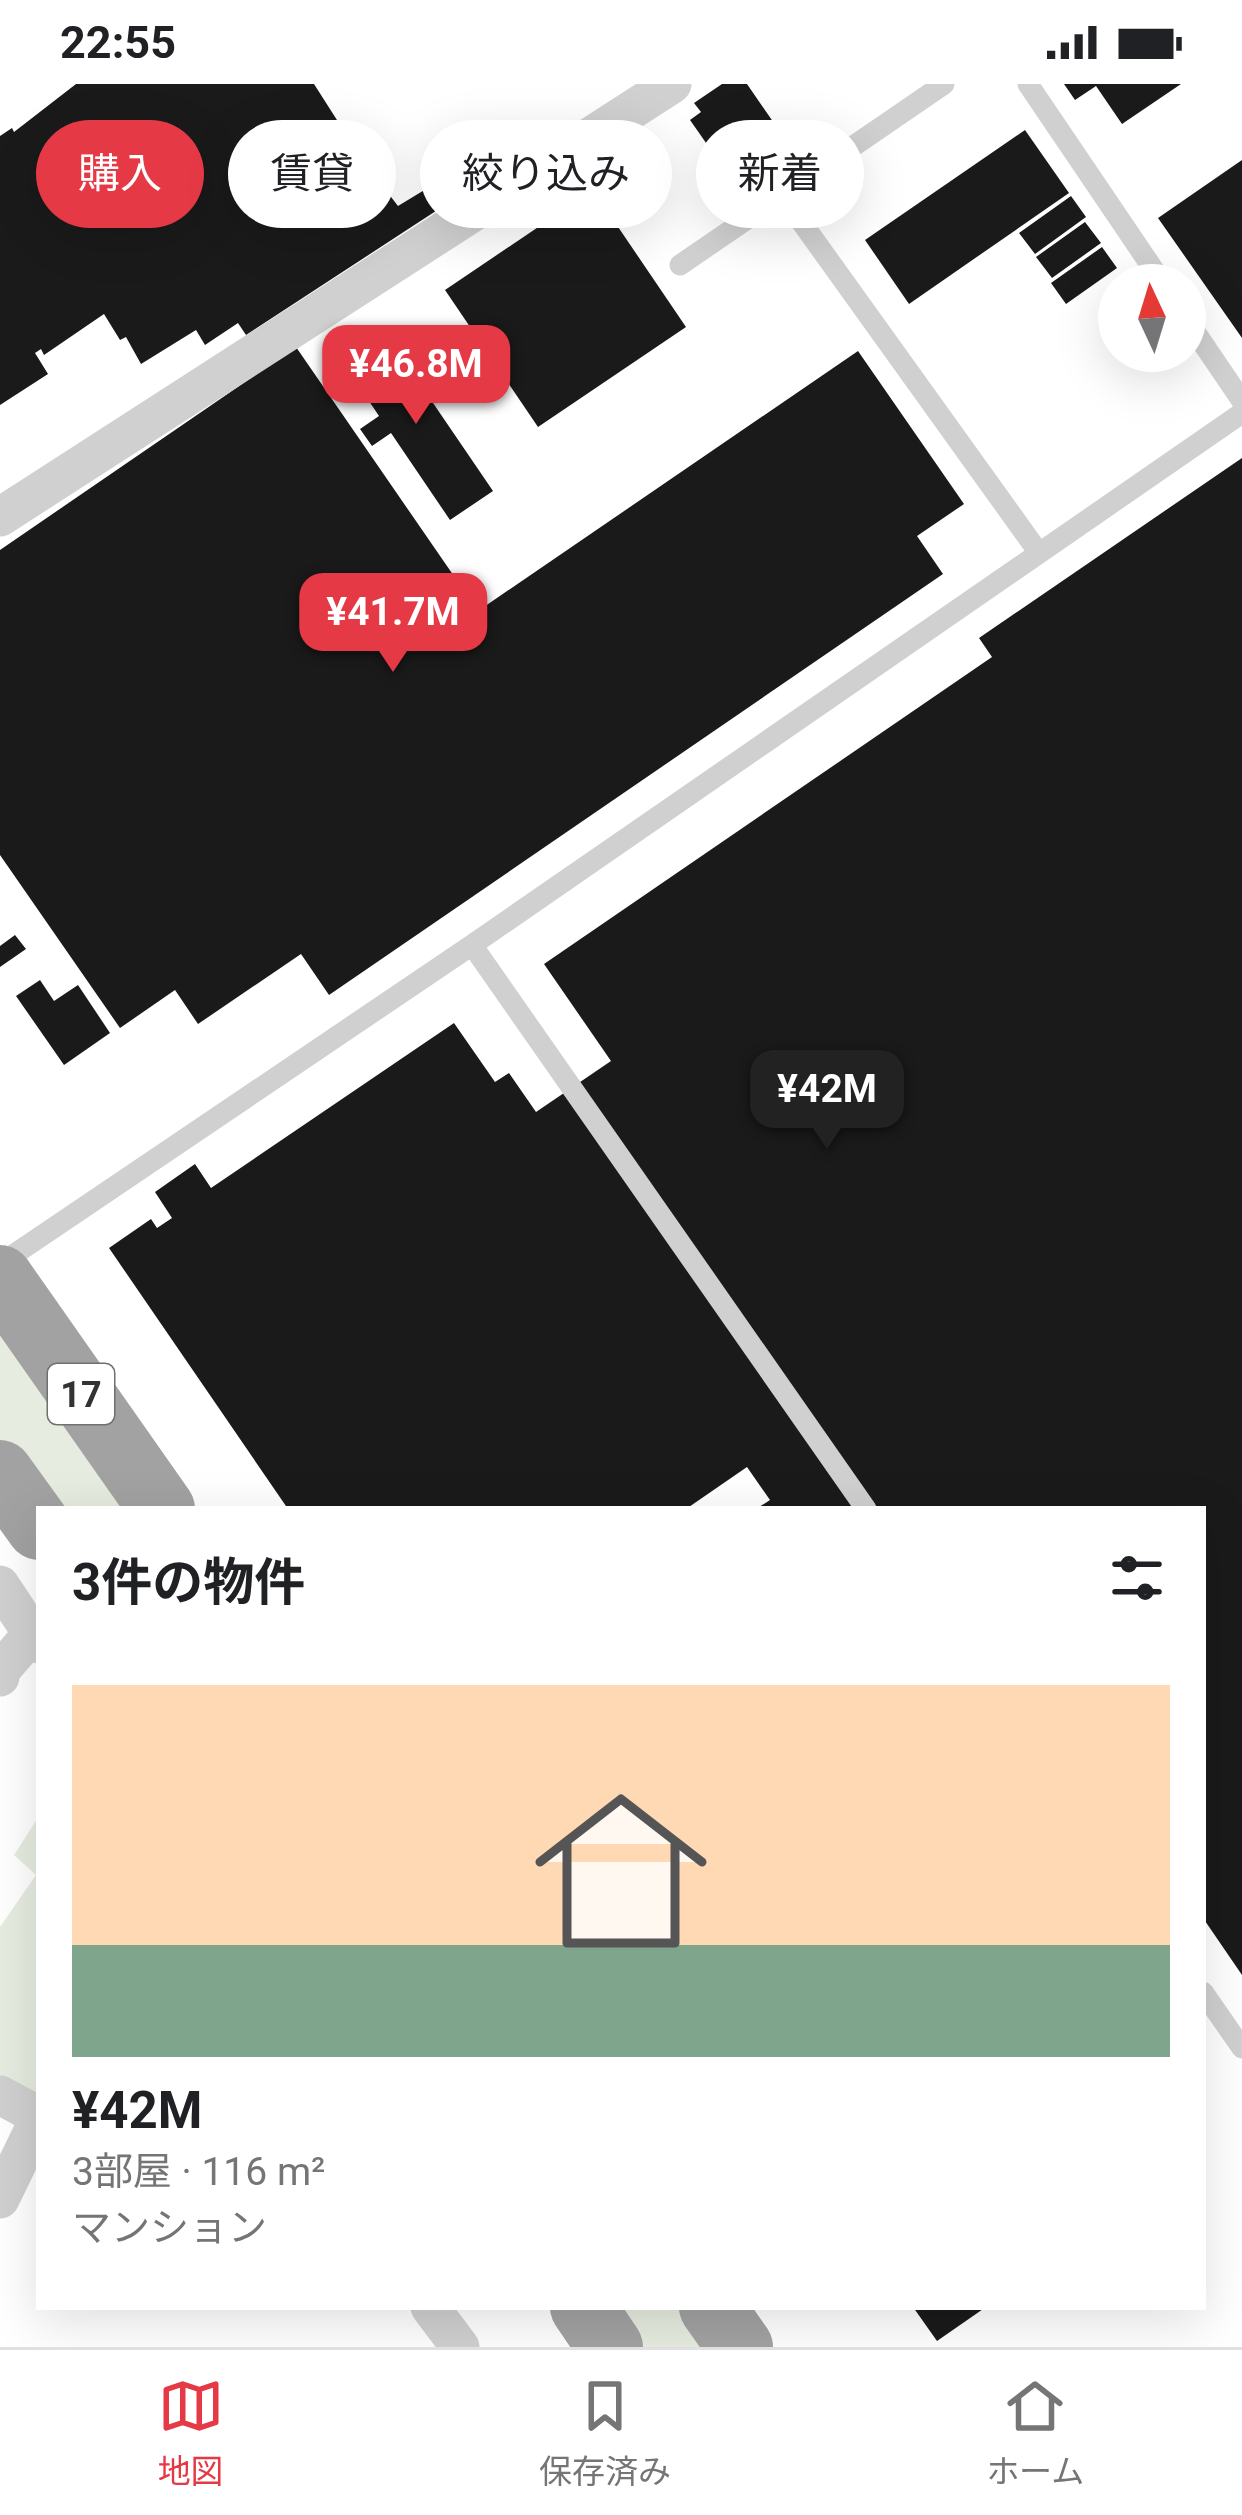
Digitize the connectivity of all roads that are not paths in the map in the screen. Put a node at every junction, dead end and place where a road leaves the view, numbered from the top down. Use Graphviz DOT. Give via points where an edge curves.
graph roads {
  1 [pos="672,84"];
  2 [pos="944,84"];
  3 [pos="1028,84"];
  4 [pos="864,139"];
  5 [pos="734,228"];
  6 [pos="806,228"];
  7 [pos="1150,264"];
  8 [pos="680,265"];
  9 [pos="1206,348"];
  10 [pos="1242,401"];
  11 [pos="1242,413"];
  12 [pos="0,518"];
  13 [pos="1039,554"];
  14 [pos="472,945"];
  15 [pos="0,1264"];
  16 [pos="0,1278"];
  17 [pos="0,1473"];
  18 [pos="161,1506"];
  19 [pos="864,1506"];
  20 [pos="36,1523"];
  21 [pos="0,1585"];
  22 [pos="36,1639"];
  23 [pos="0,1677"];
  24 [pos="1206,1996"];
  25 [pos="1242,2048"];
  26 [pos="0,2095"];
  27 [pos="36,2116"];
  28 [pos="36,2124"];
  29 [pos="0,2199"];
  30 [pos="432,2310"];
  31 [pos="585,2310"];
  32 [pos="714,2310"];
  33 [pos="460,2347"];
  34 [pos="610,2347"];
  35 [pos="740,2347"];
  1 -- 12 [label="street"];
  2 -- 4 [label="lane"];
  3 -- 7 [label="lane"];
  5 -- 8 [label="lane"];
  6 -- 13 [label="lane"];
  9 -- 10 [label="lane"];
  11 -- 13 [label="lane"];
  13 -- 14 [label="lane"];
  14 -- 15 [label="lane"];
  14 -- 19 [label="lane"];
  16 -- 18 [label="highway, 17"];
  17 -- 20 [label="highway"];
  21 -- 22 [label="street"];
  22 -- 23 [label="street"];
  24 -- 25 [label="lane"];
  26 -- 27 [label="street"];
  28 -- 29 [label="street"];
  30 -- 33 [label="street"];
  31 -- 34 [label="highway"];
  32 -- 35 [label="highway"];
}
